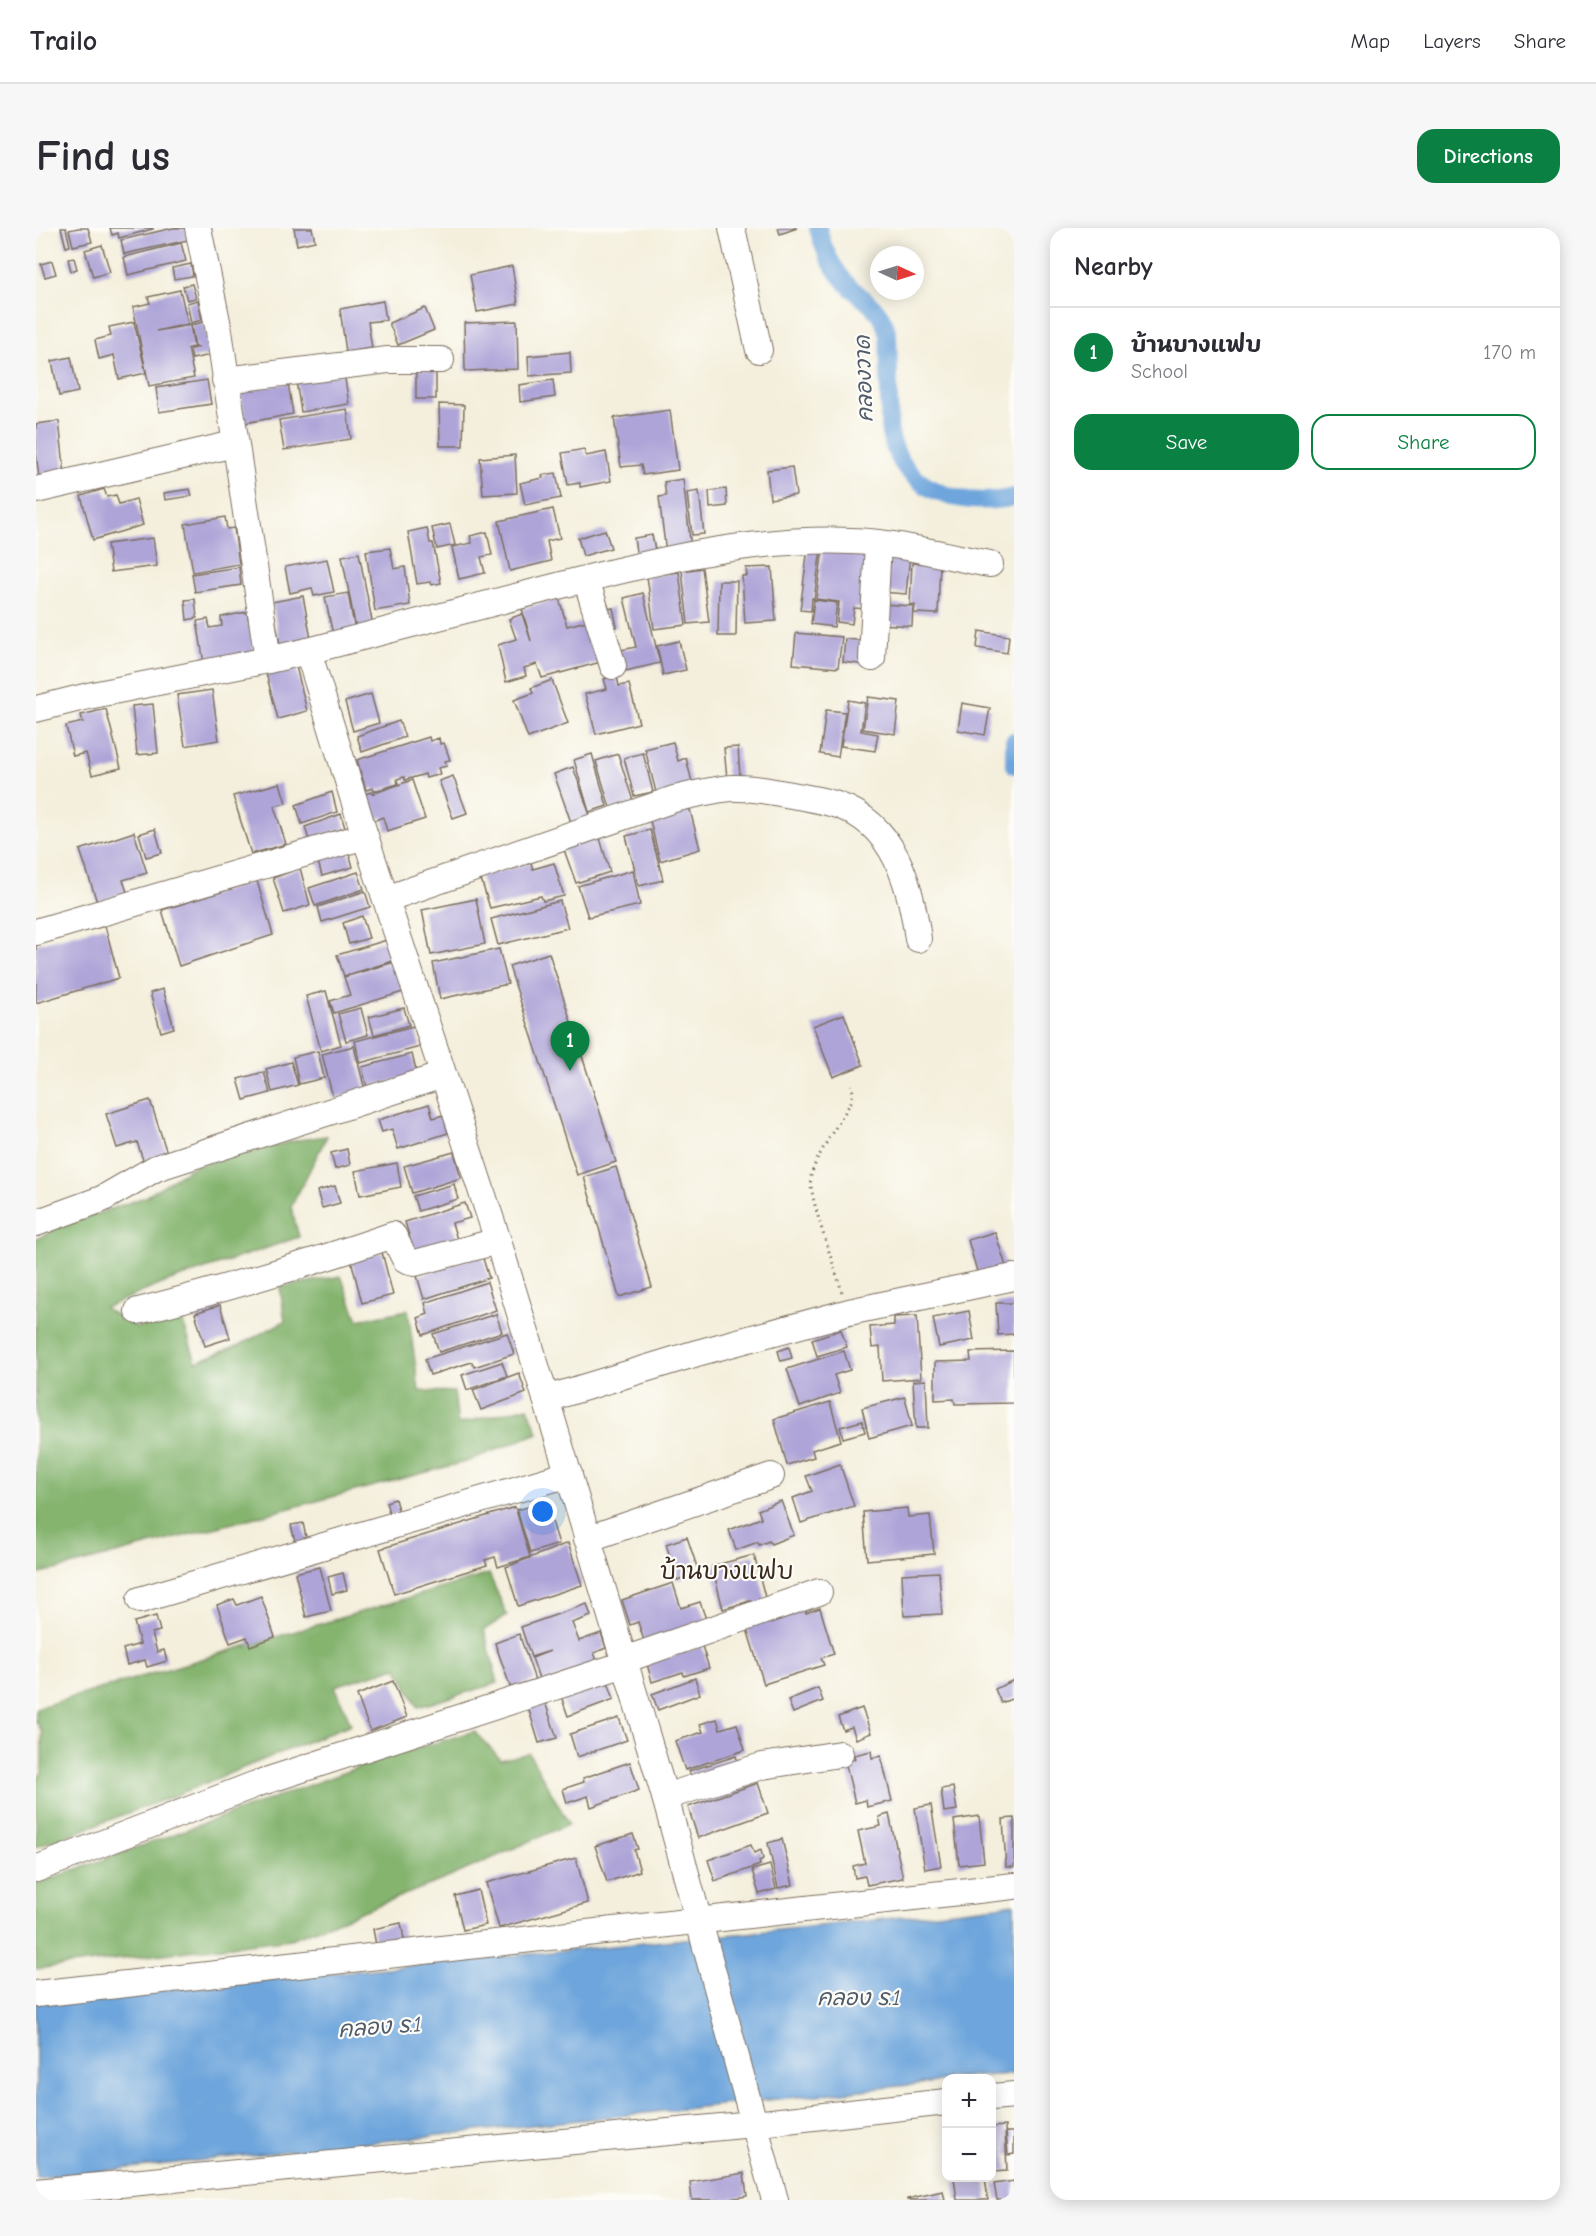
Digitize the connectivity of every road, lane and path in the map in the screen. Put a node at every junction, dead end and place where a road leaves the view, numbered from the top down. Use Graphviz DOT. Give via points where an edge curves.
graph roads {
  1 [pos="198,228"];
  2 [pos="732,228"];
  3 [pos="759,350"];
  4 [pos="441,360"];
  5 [pos="225,380"];
  6 [pos="234,444"];
  7 [pos="36,490"];
  8 [pos="878,543"];
  9 [pos="990,564"];
  10 [pos="586,579"];
  11 [pos="308,651"];
  12 [pos="872,658"];
  13 [pos="268,660"];
  14 [pos="613,666"];
  15 [pos="36,709"];
  16 [pos="365,836"];
  17 [pos="386,899"];
  18 [pos="36,932"];
  19 [pos="918,939"];
  20 [pos="443,1075"];
  21 [pos="851,1085"];
  22 [pos="36,1223"];
  23 [pos="498,1241"];
  24 [pos="1014,1277"];
  25 [pos="138,1311"];
  26 [pos="849,1312"];
  27 [pos="546,1399"];
  28 [pos="569,1474"];
  29 [pos="771,1476"];
  30 [pos="587,1539"];
  31 [pos="819,1592"];
  32 [pos="140,1600"];
  33 [pos="624,1662"];
  34 [pos="840,1755"];
  35 [pos="665,1797"];
  36 [pos="36,1869"];
  37 [pos="1014,1886"];
  38 [pos="700,1923"];
  39 [pos="36,1994"];
  40 [pos="1014,2095"];
  41 [pos="996,2097"];
  42 [pos="942,2102"];
  43 [pos="753,2124"];
  44 [pos="36,2192"];
  45 [pos="775,2200"];
  1 -- 5 [label="street"];
  2 -- 3 [label="street"];
  4 -- 5 [label="street" via="388,360"];
  5 -- 6 [label="street"];
  6 -- 7 [label="street"];
  6 -- 13 [label="street"];
  8 -- 9 [label="street"];
  8 -- 10 [label="street" via="816,541 728,549"];
  8 -- 12 [label="street"];
  10 -- 11 [label="street"];
  10 -- 14 [label="street"];
  11 -- 13 [label="street"];
  11 -- 16 [label="street"];
  13 -- 15 [label="street"];
  16 -- 17 [label="street"];
  16 -- 18 [label="street"];
  17 -- 19 [label="street" via="674,799 750,788 837,804 873,826 904,874"];
  17 -- 20 [label="street"];
  20 -- 22 [label="street" via="156,1168 102,1199"];
  20 -- 23 [label="street"];
  21 -- 26 [label="path" via="851,1102 810,1179"];
  23 -- 25 [label="street" via="415,1263 405,1259 393,1235 236,1286"];
  23 -- 27 [label="street"];
  24 -- 26 [label="street"];
  26 -- 27 [label="street"];
  27 -- 28 [label="street"];
  28 -- 30 [label="street"];
  28 -- 32 [label="street"];
  29 -- 30 [label="street"];
  30 -- 33 [label="street"];
  31 -- 33 [label="street"];
  33 -- 35 [label="street"];
  33 -- 36 [label="street" via="256,1784"];
  34 -- 35 [label="street" via="762,1766"];
  35 -- 38 [label="street"];
  37 -- 38 [label="street"];
  38 -- 39 [label="street"];
  38 -- 43 [label="street"];
  40 -- 41 [label="street"];
  42 -- 43 [label="street"];
  43 -- 44 [label="street"];
  43 -- 45 [label="street"];
}
